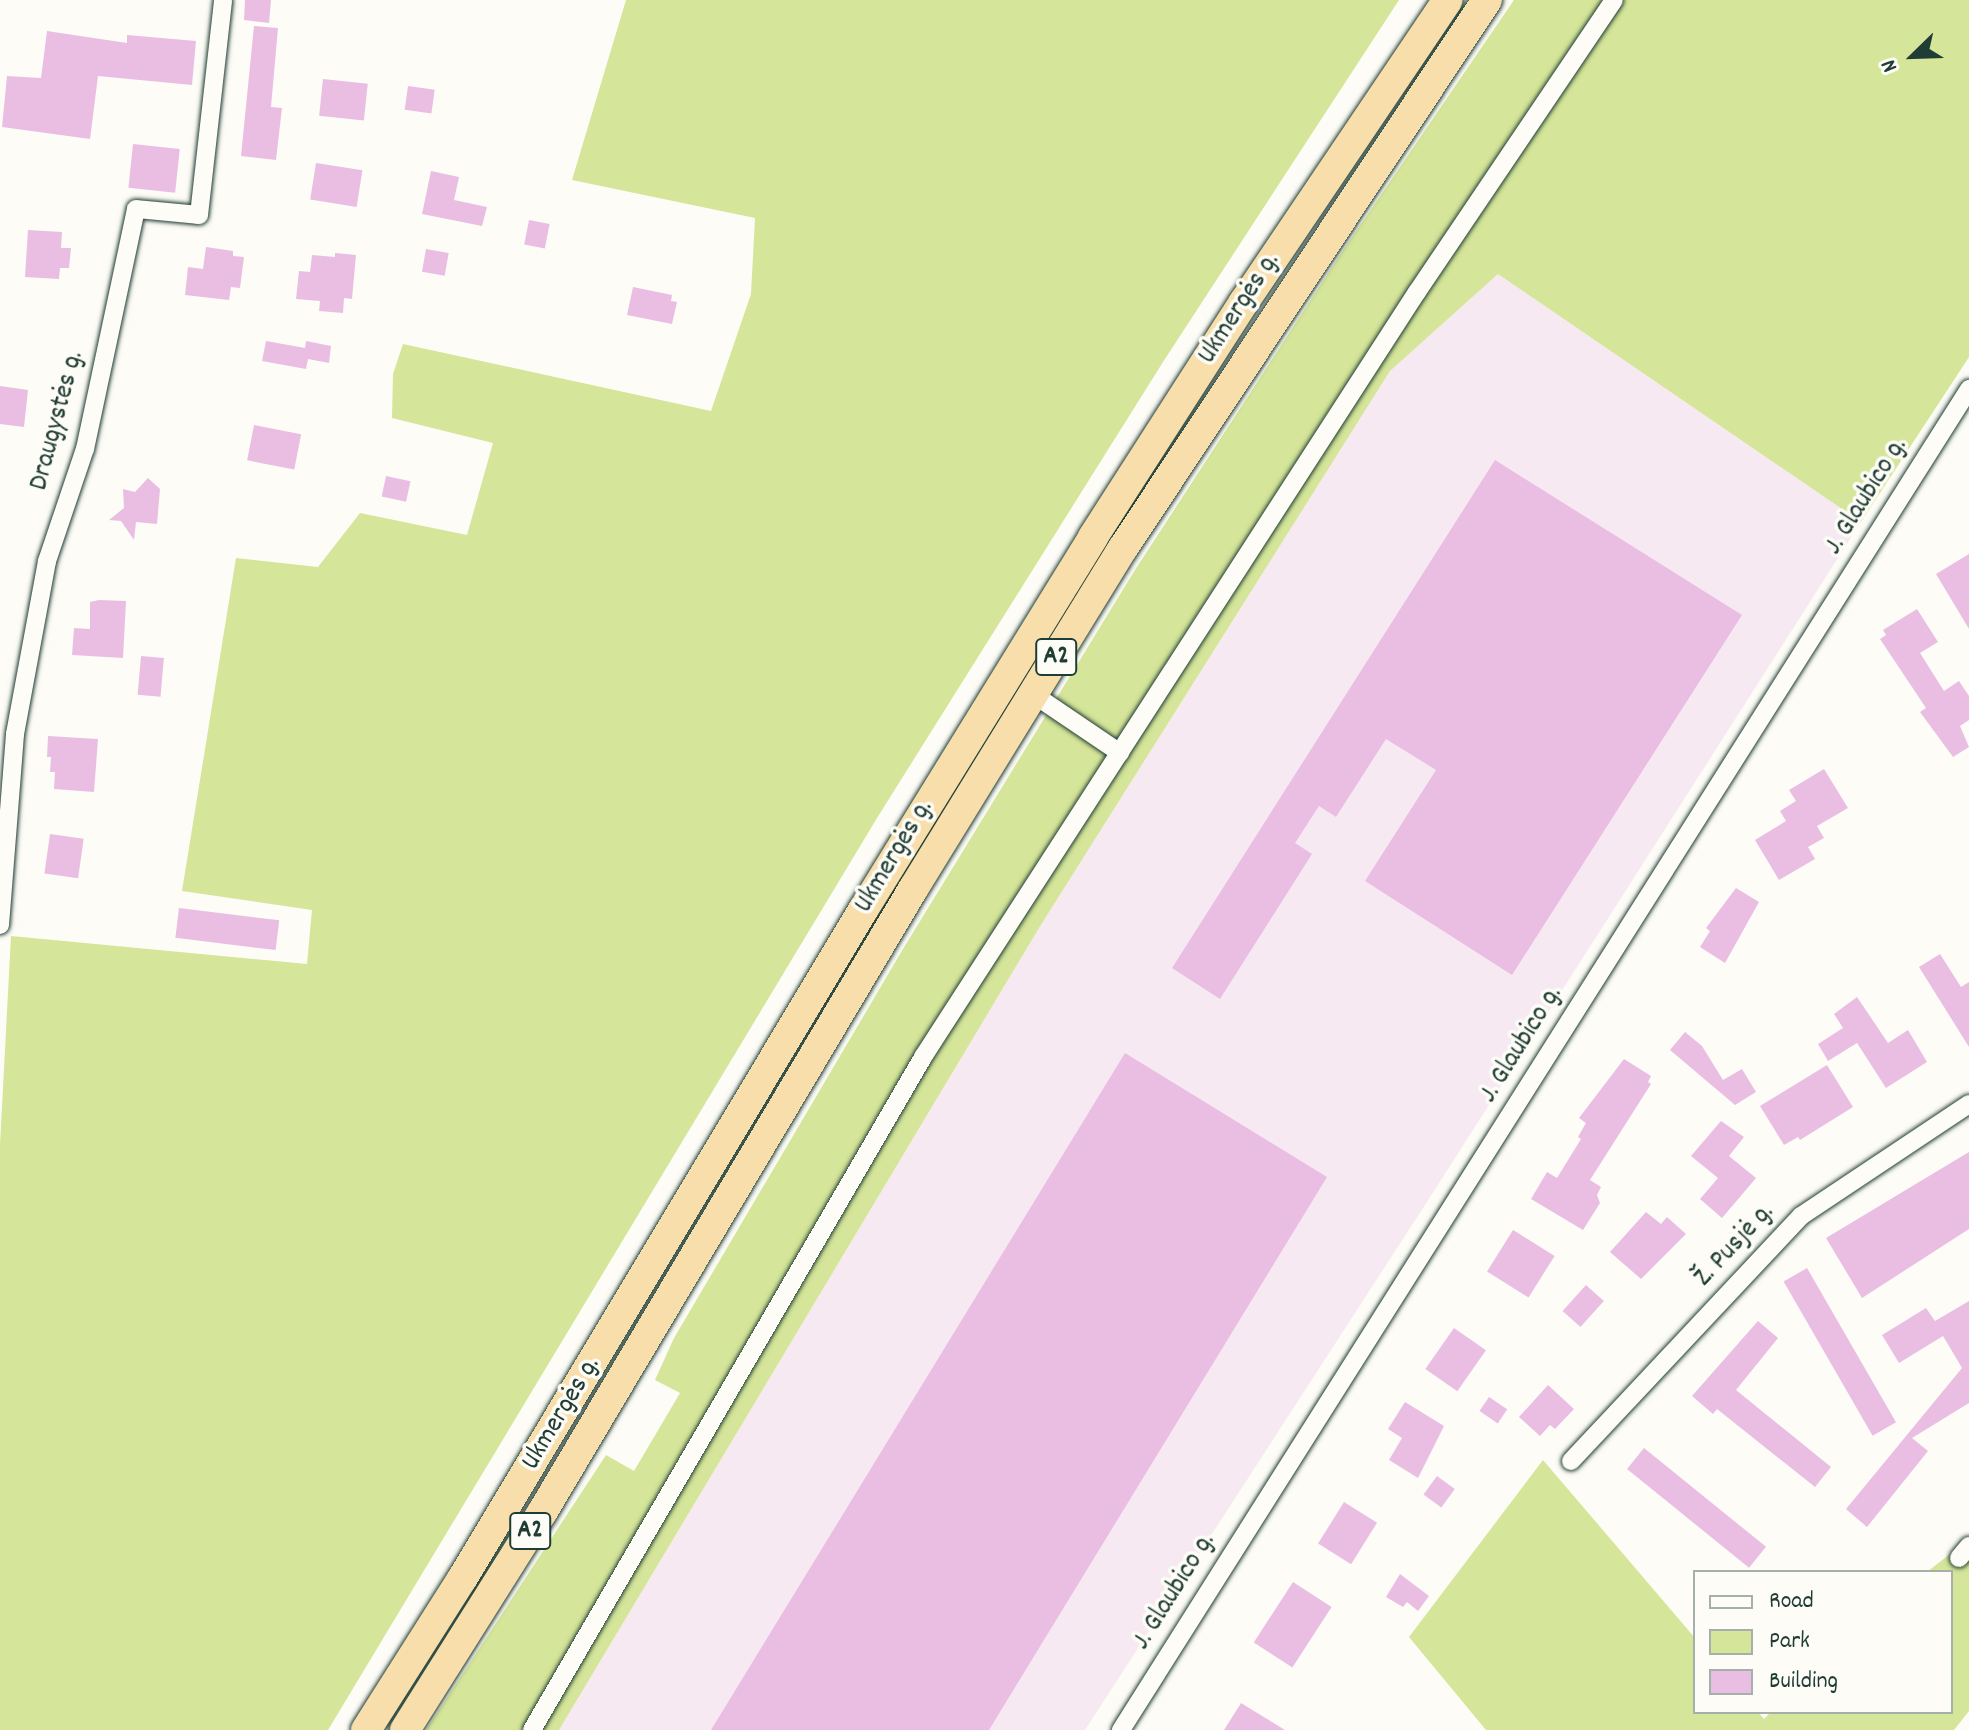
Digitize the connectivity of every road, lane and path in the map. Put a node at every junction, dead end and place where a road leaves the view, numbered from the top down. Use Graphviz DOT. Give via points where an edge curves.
graph roads {
  1 [pos="223,0"];
  2 [pos="1448,0"];
  3 [pos="1487,0"];
  4 [pos="1614,0"];
  5 [pos="1969,389"];
  6 [pos="1033,694"];
  7 [pos="1120,753"];
  8 [pos="0,925"];
  9 [pos="1969,1104"];
  10 [pos="1571,1461"];
  11 [pos="366,1730"];
  12 [pos="405,1730"];
  13 [pos="532,1730"];
  14 [pos="1121,1730"];
  1 -- 8 [label="street, Draugystės g." via="199,215 136,209 85,449 47,561 15,734"];
  2 -- 11 [label="highway, Ukmergės g. / A2" via="1253,289 1042,618 501,1516"];
  3 -- 6 [label="highway, Ukmergės g. / A2" via="1264,332"];
  4 -- 7 [label="street" via="1417,292"];
  5 -- 14 [label="street, J. Glaubico g."];
  6 -- 7 [label="street"];
  6 -- 12 [label="highway, Ukmergės g. / A2" via="543,1511"];
  7 -- 13 [label="street" via="923,1057"];
  9 -- 10 [label="street, Ž. Pusjė g." via="1801,1216"];
}
